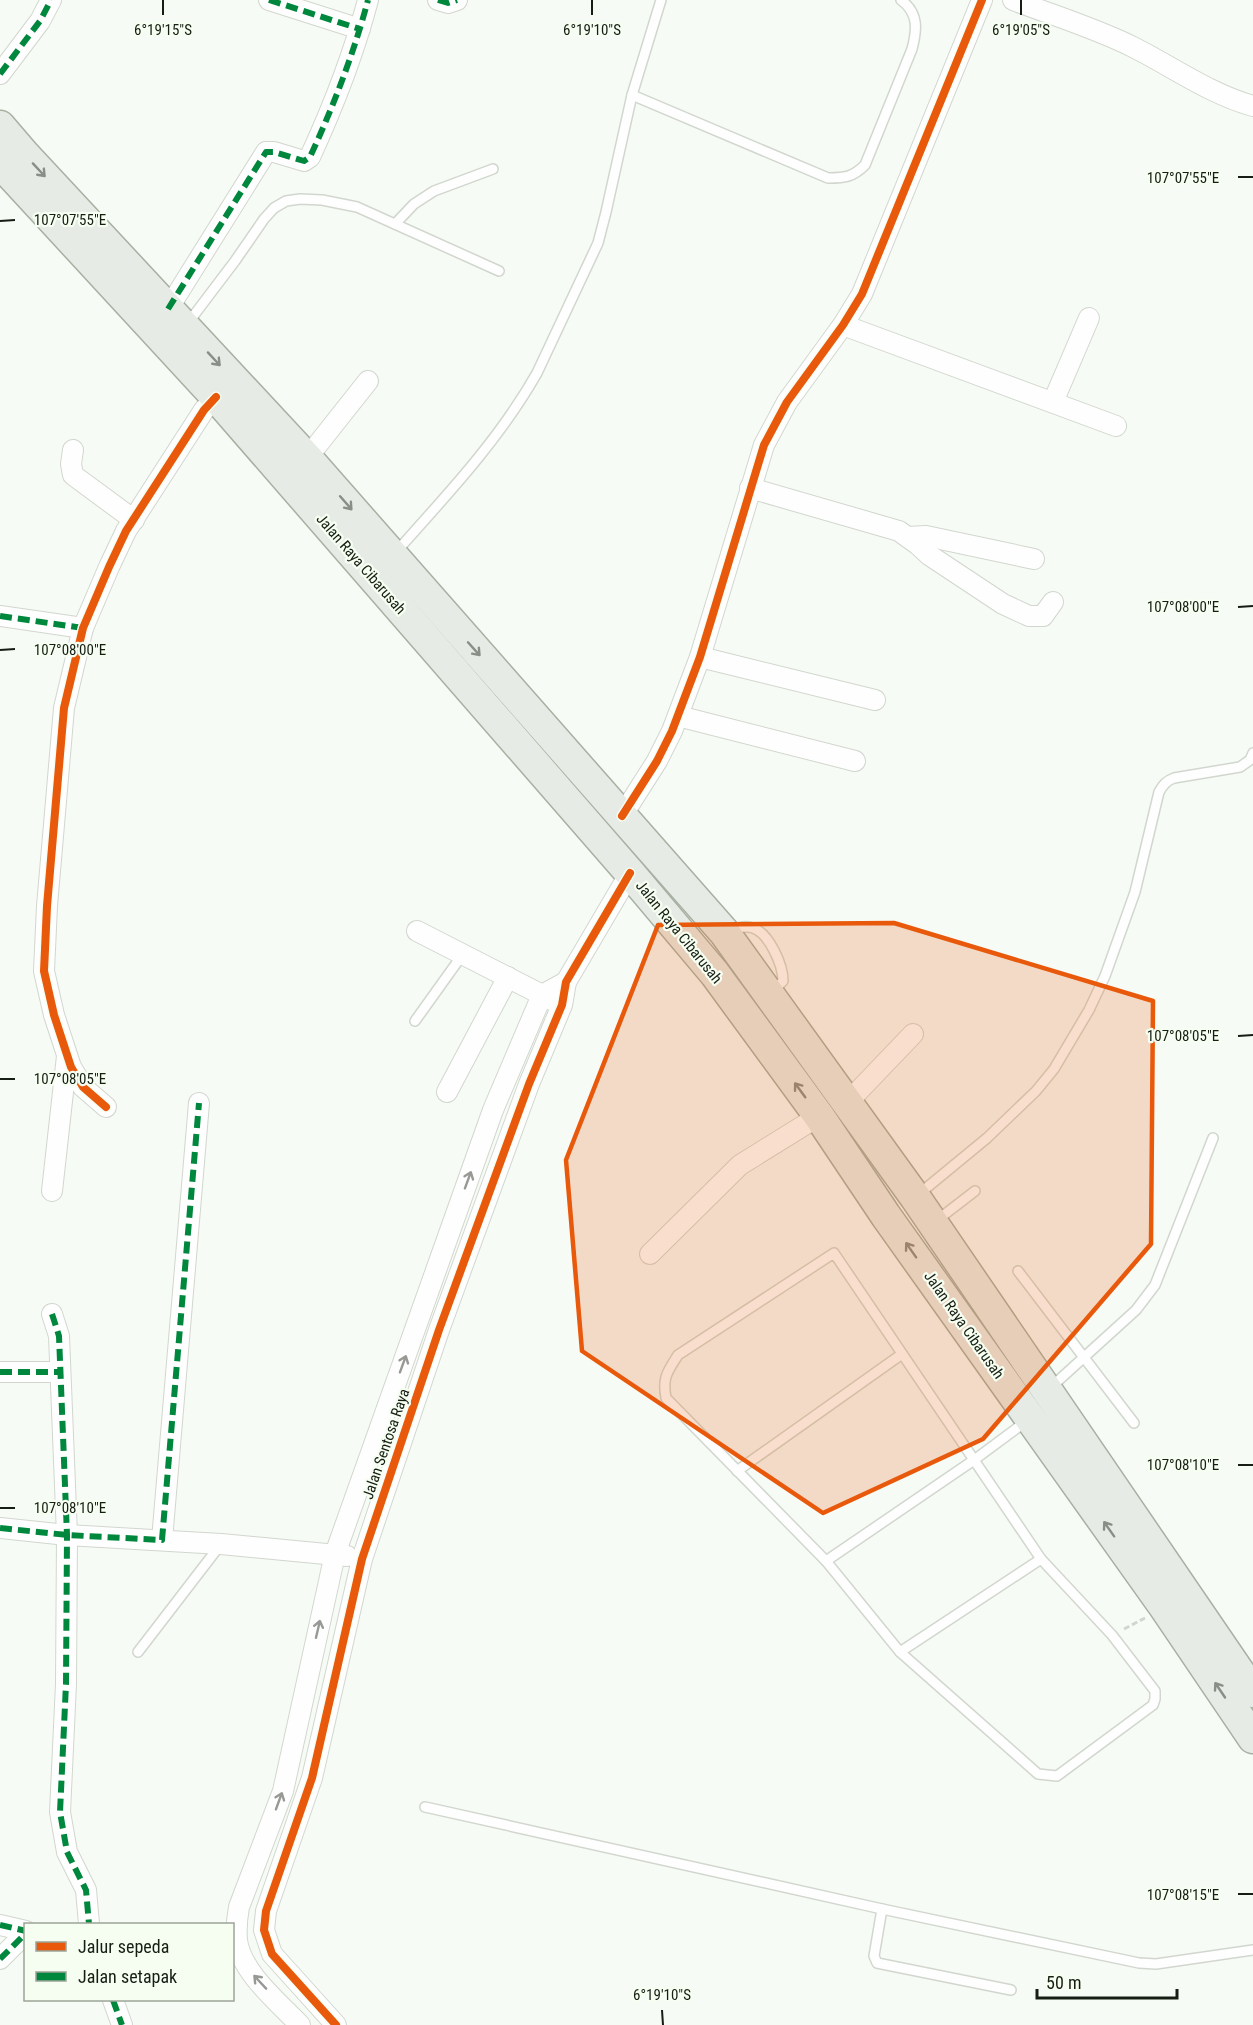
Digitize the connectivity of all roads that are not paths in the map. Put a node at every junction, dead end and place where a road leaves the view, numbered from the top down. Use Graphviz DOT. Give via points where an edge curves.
graph roads {
  1 [pos="51,0"];
  2 [pos="269,0"];
  3 [pos="368,0"];
  4 [pos="438,0"];
  5 [pos="457,0"];
  6 [pos="661,0"];
  7 [pos="901,0"];
  8 [pos="982,0"];
  9 [pos="1013,0"];
  10 [pos="360,29"];
  11 [pos="0,74"];
  12 [pos="632,96"];
  13 [pos="1253,105"];
  14 [pos="0,126"];
  15 [pos="0,163"];
  16 [pos="493,169"];
  17 [pos="395,224"];
  18 [pos="499,271"];
  19 [pos="176,318"];
  20 [pos="1089,318"];
  21 [pos="843,325"];
  22 [pos="368,381"];
  23 [pos="216,397"];
  24 [pos="1053,402"];
  25 [pos="1116,426"];
  26 [pos="73,450"];
  27 [pos="307,458"];
  28 [pos="750,488"];
  29 [pos="134,520"];
  30 [pos="909,537"];
  31 [pos="392,556"];
  32 [pos="1034,559"];
  33 [pos="1053,602"];
  34 [pos="0,616"];
  35 [pos="83,628"];
  36 [pos="700,657"];
  37 [pos="875,700"];
  38 [pos="678,716"];
  39 [pos="1253,753"];
  40 [pos="855,761"];
  41 [pos="622,816"];
  42 [pos="630,873"];
  43 [pos="417,931"];
  44 [pos="463,954"];
  45 [pos="508,977"];
  46 [pos="566,982"];
  47 [pos="542,995"];
  48 [pos="562,1005"];
  49 [pos="415,1021"];
  50 [pos="913,1035"];
  51 [pos="67,1056"];
  52 [pos="447,1092"];
  53 [pos="199,1103"];
  54 [pos="847,1103"];
  55 [pos="106,1107"];
  56 [pos="819,1116"];
  57 [pos="1213,1138"];
  58 [pos="52,1191"];
  59 [pos="975,1191"];
  60 [pos="915,1197"];
  61 [pos="933,1224"];
  62 [pos="650,1254"];
  63 [pos="1018,1271"];
  64 [pos="52,1314"];
  65 [pos="902,1353"];
  66 [pos="1084,1358"];
  67 [pos="0,1372"];
  68 [pos="60,1372"];
  69 [pos="1047,1390"];
  70 [pos="1030,1418"];
  71 [pos="1134,1423"];
  72 [pos="974,1460"];
  73 [pos="737,1472"];
  74 [pos="0,1528"];
  75 [pos="67,1535"];
  76 [pos="162,1540"];
  77 [pos="221,1544"];
  78 [pos="335,1554"];
  79 [pos="362,1559"];
  80 [pos="1041,1559"];
  81 [pos="826,1561"];
  82 [pos="900,1652"];
  83 [pos="138,1653"];
  84 [pos="1253,1692"];
  85 [pos="1253,1738"];
  86 [pos="425,1808"];
  87 [pos="882,1909"];
  88 [pos="89,1923"];
  89 [pos="0,1924"];
  90 [pos="24,1931"];
  91 [pos="24,1934"];
  92 [pos="1253,1950"];
  93 [pos="0,1959"];
  94 [pos="1011,1990"];
  95 [pos="113,2001"];
  96 [pos="122,2025"];
  97 [pos="300,2025"];
  98 [pos="336,2025"];
  1 -- 11 [label="street"];
  2 -- 10 [label="street"];
  3 -- 10 [label="street"];
  4 -- 5 [label="street"];
  6 -- 12 [label="lane"];
  7 -- 12 [label="lane" via="914,15 917,31 912,49 865,165 846,178 828,178"];
  8 -- 21 [label="street" via="862,294"];
  9 -- 13 [label="street" via="1130,46 1187,78"];
  10 -- 19 [label="street" via="310,157 303,161 266,152"];
  12 -- 31 [label="lane" via="598,243 537,373 468,473"];
  14 -- 19 [label="main road, Jalan Raya Cibarusah, one-way"];
  15 -- 23 [label="main road, Jalan Raya Cibarusah"];
  16 -- 17 [label="lane" via="434,191"];
  17 -- 18 [label="lane"];
  17 -- 19 [label="lane" via="357,207 322,200 286,201 274,208 235,261"];
  19 -- 27 [label="main road, Jalan Raya Cibarusah, one-way"];
  20 -- 24 [label="street"];
  21 -- 24 [label="street"];
  21 -- 28 [label="street" via="787,402 764,445"];
  22 -- 27 [label="street"];
  23 -- 29 [label="street"];
  23 -- 42 [label="main road, Jalan Raya Cibarusah"];
  24 -- 25 [label="street"];
  26 -- 29 [label="street" via="73,475"];
  27 -- 31 [label="main road, Jalan Raya Cibarusah, one-way"];
  28 -- 30 [label="street" via="889,527"];
  28 -- 36 [label="street"];
  29 -- 35 [label="street"];
  30 -- 32 [label="street" via="926,536"];
  30 -- 33 [label="street" via="938,561 1020,612 1042,616"];
  31 -- 41 [label="main road, Jalan Raya Cibarusah, one-way"];
  34 -- 35 [label="street"];
  35 -- 51 [label="street" via="64,708 44,971"];
  36 -- 37 [label="street"];
  36 -- 38 [label="street"];
  38 -- 40 [label="street"];
  38 -- 41 [label="street" via="657,761"];
  39 -- 60 [label="lane" via="1240,767 1174,778 1162,785 1135,892 1105,976 1083,1020 1036,1091 987,1138"];
  41 -- 54 [label="main road, Jalan Raya Cibarusah" via="724,932"];
  42 -- 46 [label="street, Jalan Sentosa Raya"];
  56 -- 42 [label="main road, Jalan Raya Cibarusah, one-way" via="715,974"];
  43 -- 44 [label="street"];
  44 -- 45 [label="street"];
  44 -- 49 [label="lane"];
  45 -- 47 [label="street"];
  45 -- 52 [label="street"];
  46 -- 47 [label="street"];
  46 -- 48 [label="street, Jalan Sentosa Raya"];
  47 -- 48 [label="street"];
  78 -- 47 [label="street, Jalan Sentosa Raya, one-way" via="493,1110"];
  48 -- 79 [label="street, Jalan Sentosa Raya" via="439,1330"];
  50 -- 54 [label="street"];
  51 -- 55 [label="street" via="83,1087"];
  51 -- 58 [label="street"];
  53 -- 76 [label="street"];
  54 -- 60 [label="main road, Jalan Raya Cibarusah"];
  56 -- 62 [label="street" via="740,1165"];
  70 -- 56 [label="main road, Jalan Raya Cibarusah, one-way"];
  57 -- 66 [label="lane" via="1155,1285 1136,1310"];
  59 -- 61 [label="lane"];
  60 -- 61 [label="main road, Jalan Raya Cibarusah"];
  61 -- 69 [label="main road, Jalan Raya Cibarusah"];
  63 -- 66 [label="lane"];
  64 -- 68 [label="street" via="59,1336"];
  65 -- 72 [label="lane"];
  65 -- 73 [label="lane"];
  65 -- 73 [label="lane" via="834,1253 678,1355 665,1376 666,1398"];
  66 -- 69 [label="lane"];
  66 -- 71 [label="lane"];
  67 -- 68 [label="street"];
  68 -- 75 [label="street"];
  69 -- 84 [label="main road, Jalan Raya Cibarusah"];
  70 -- 72 [label="lane"];
  85 -- 70 [label="main road, Jalan Raya Cibarusah, one-way"];
  72 -- 80 [label="lane"];
  72 -- 81 [label="lane"];
  73 -- 81 [label="lane"];
  74 -- 75 [label="street"];
  75 -- 76 [label="street"];
  75 -- 88 [label="street" via="60,1812 67,1852 87,1890"];
  76 -- 77 [label="street"];
  77 -- 78 [label="street"];
  77 -- 83 [label="lane"];
  78 -- 79 [label="street"];
  97 -- 78 [label="street, Jalan Sentosa Raya, one-way" via="244,1963 237,1940 237,1922 239,1907 283,1791"];
  79 -- 98 [label="street, Jalan Sentosa Raya" via="312,1778 266,1911 264,1930 272,1954"];
  80 -- 82 [label="lane"];
  80 -- 82 [label="lane" via="1112,1635 1155,1691 1152,1705 1060,1774 1038,1774"];
  81 -- 82 [label="lane"];
  86 -- 87 [label="lane"];
  87 -- 92 [label="lane" via="1139,1963"];
  87 -- 94 [label="lane" via="874,1956 880,1964"];
  89 -- 90 [label="street"];
  91 -- 93 [label="street"];
  95 -- 96 [label="street"];
}
